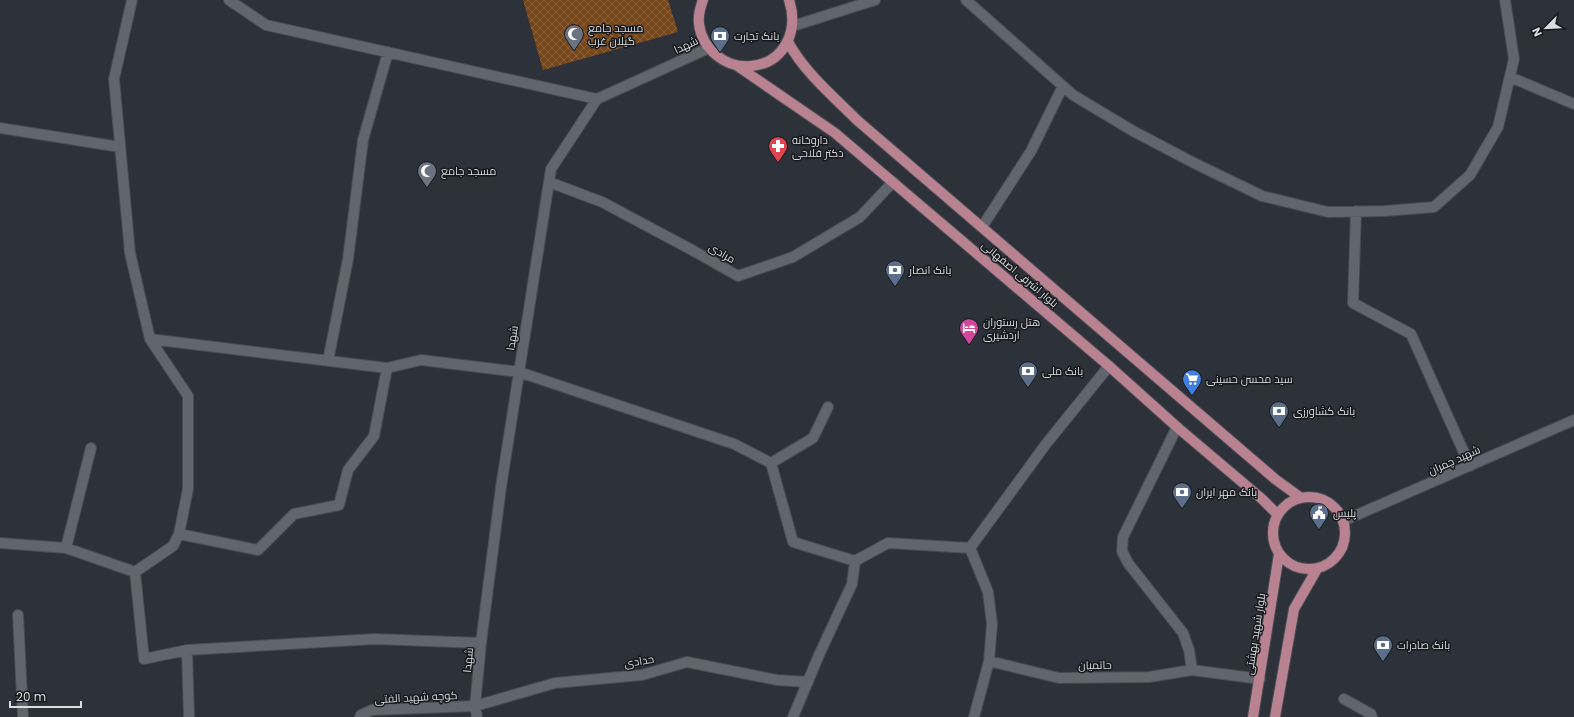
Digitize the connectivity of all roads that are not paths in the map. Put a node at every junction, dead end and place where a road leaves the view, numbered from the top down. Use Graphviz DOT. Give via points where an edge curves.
graph roads {
  1 [pos="132,0"];
  2 [pos="229,0"];
  3 [pos="695,0"];
  4 [pos="703,0"];
  5 [pos="789,0"];
  6 [pos="875,0"];
  7 [pos="966,0"];
  8 [pos="1505,0"];
  9 [pos="699,11"];
  10 [pos="793,26"];
  11 [pos="788,42"];
  12 [pos="709,48"];
  13 [pos="388,52"];
  14 [pos="736,65"];
  15 [pos="1510,77"];
  16 [pos="1063,86"];
  17 [pos="597,99"];
  18 [pos="1574,104"];
  19 [pos="0,128"];
  20 [pos="120,147"];
  21 [pos="549,182"];
  22 [pos="893,182"];
  23 [pos="1356,211"];
  24 [pos="982,227"];
  25 [pos="150,339"];
  26 [pos="328,361"];
  27 [pos="1109,366"];
  28 [pos="386,368"];
  29 [pos="519,372"];
  30 [pos="828,408"];
  31 [pos="1574,420"];
  32 [pos="1177,427"];
  33 [pos="91,448"];
  34 [pos="771,463"];
  35 [pos="1470,466"];
  36 [pos="1301,498"];
  37 [pos="1278,514"];
  38 [pos="1343,521"];
  39 [pos="179,534"];
  40 [pos="0,543"];
  41 [pos="66,548"];
  42 [pos="970,548"];
  43 [pos="1279,554"];
  44 [pos="855,561"];
  45 [pos="1317,569"];
  46 [pos="135,572"];
  47 [pos="18,615"];
  48 [pos="482,643"];
  49 [pos="187,650"];
  50 [pos="989,661"];
  51 [pos="1192,670"];
  52 [pos="1260,679"];
  53 [pos="808,682"];
  54 [pos="1344,699"];
  55 [pos="475,706"];
  56 [pos="23,717"];
  57 [pos="189,717"];
  58 [pos="360,717"];
  59 [pos="477,717"];
  60 [pos="793,717"];
  61 [pos="974,717"];
  62 [pos="1253,717"];
  63 [pos="1275,717"];
  64 [pos="1372,717"];
  1 -- 20 [label="street" via="114,79"];
  2 -- 13 [label="street" via="266,25"];
  3 -- 9 [label="main road"];
  4 -- 9 [label="main road"];
  5 -- 10 [label="main road"];
  6 -- 10 [label="street"];
  7 -- 16 [label="street"];
  8 -- 15 [label="street" via="1514,59"];
  9 -- 12 [label="main road" via="702,37"];
  10 -- 11 [label="main road"];
  11 -- 14 [label="main road" via="778,54 765,62 751,66"];
  11 -- 24 [label="main road, بلوار اشرفی اصفهانی" via="809,73 858,121"];
  12 -- 14 [label="main road, بلوار اشرفی اصفهانی" via="721,59"];
  12 -- 17 [label="street, شهدا"];
  13 -- 17 [label="street"];
  13 -- 26 [label="street" via="363,140 348,258"];
  14 -- 22 [label="main road, بلوار اشرفی اصفهانی" via="836,133"];
  15 -- 18 [label="street"];
  15 -- 23 [label="street" via="1498,127 1470,175 1434,207"];
  16 -- 23 [label="street" via="1073,95 1133,131 1262,196 1328,212"];
  16 -- 24 [label="street" via="1031,151"];
  17 -- 21 [label="street, شهدا" via="551,169"];
  19 -- 20 [label="street"];
  20 -- 25 [label="street" via="130,253"];
  21 -- 22 [label="street, مرادی" via="602,202 738,276 793,257 860,217"];
  21 -- 29 [label="street, شهدا"];
  22 -- 27 [label="main road, بلوار اشرفی اصفهانی"];
  23 -- 35 [label="street" via="1353,303 1411,334"];
  24 -- 36 [label="main road, بلوار اشرفی اصفهانی"];
  25 -- 26 [label="street"];
  25 -- 39 [label="street" via="188,396 188,489"];
  26 -- 28 [label="street"];
  27 -- 32 [label="main road, بلوار اشرفی اصفهانی"];
  27 -- 42 [label="street" via="1046,444"];
  28 -- 29 [label="street" via="421,360"];
  28 -- 39 [label="street" via="374,436 348,470 339,505 294,514 258,550"];
  29 -- 34 [label="street" via="734,444"];
  29 -- 48 [label="street, شهدا" via="501,487"];
  30 -- 34 [label="street" via="813,438"];
  31 -- 35 [label="street, شهید چمران"];
  32 -- 37 [label="main road, بلوار اشرفی اصفهانی"];
  32 -- 51 [label="street" via="1123,537 1122,551 1128,563 1183,633"];
  33 -- 41 [label="street"];
  34 -- 44 [label="street" via="794,542"];
  35 -- 38 [label="street, شهید چمران"];
  36 -- 37 [label="main road" via="1284,507"];
  36 -- 38 [label="main road" via="1319,499 1328,503"];
  37 -- 43 [label="main road" via="1273,534"];
  38 -- 45 [label="main road" via="1343,545 1337,556"];
  39 -- 46 [label="street" via="173,546"];
  40 -- 41 [label="street"];
  41 -- 46 [label="street"];
  42 -- 44 [label="street" via="888,543"];
  42 -- 50 [label="street" via="988,592 992,624"];
  43 -- 45 [label="main road" via="1296,567 1306,570"];
  43 -- 52 [label="main road, بلوار شهید بهشتی"];
  44 -- 53 [label="street" via="852,584"];
  45 -- 63 [label="main road" via="1294,609"];
  46 -- 49 [label="street" via="144,659"];
  47 -- 56 [label="street"];
  48 -- 49 [label="street" via="375,639"];
  48 -- 55 [label="street, شهدا"];
  49 -- 57 [label="street"];
  50 -- 51 [label="street, حاتمیان" via="1059,678 1149,677"];
  50 -- 61 [label="street"];
  51 -- 52 [label="street, حاتمیان"];
  52 -- 62 [label="main road, بلوار شهید بهشتی"];
  53 -- 55 [label="street, حدادی" via="777,680 687,662 642,675 555,683"];
  53 -- 60 [label="street"];
  54 -- 64 [label="street"];
  55 -- 58 [label="street, کوچه شهید الفتی" via="372,710"];
  55 -- 59 [label="street, شهدا"];
}
